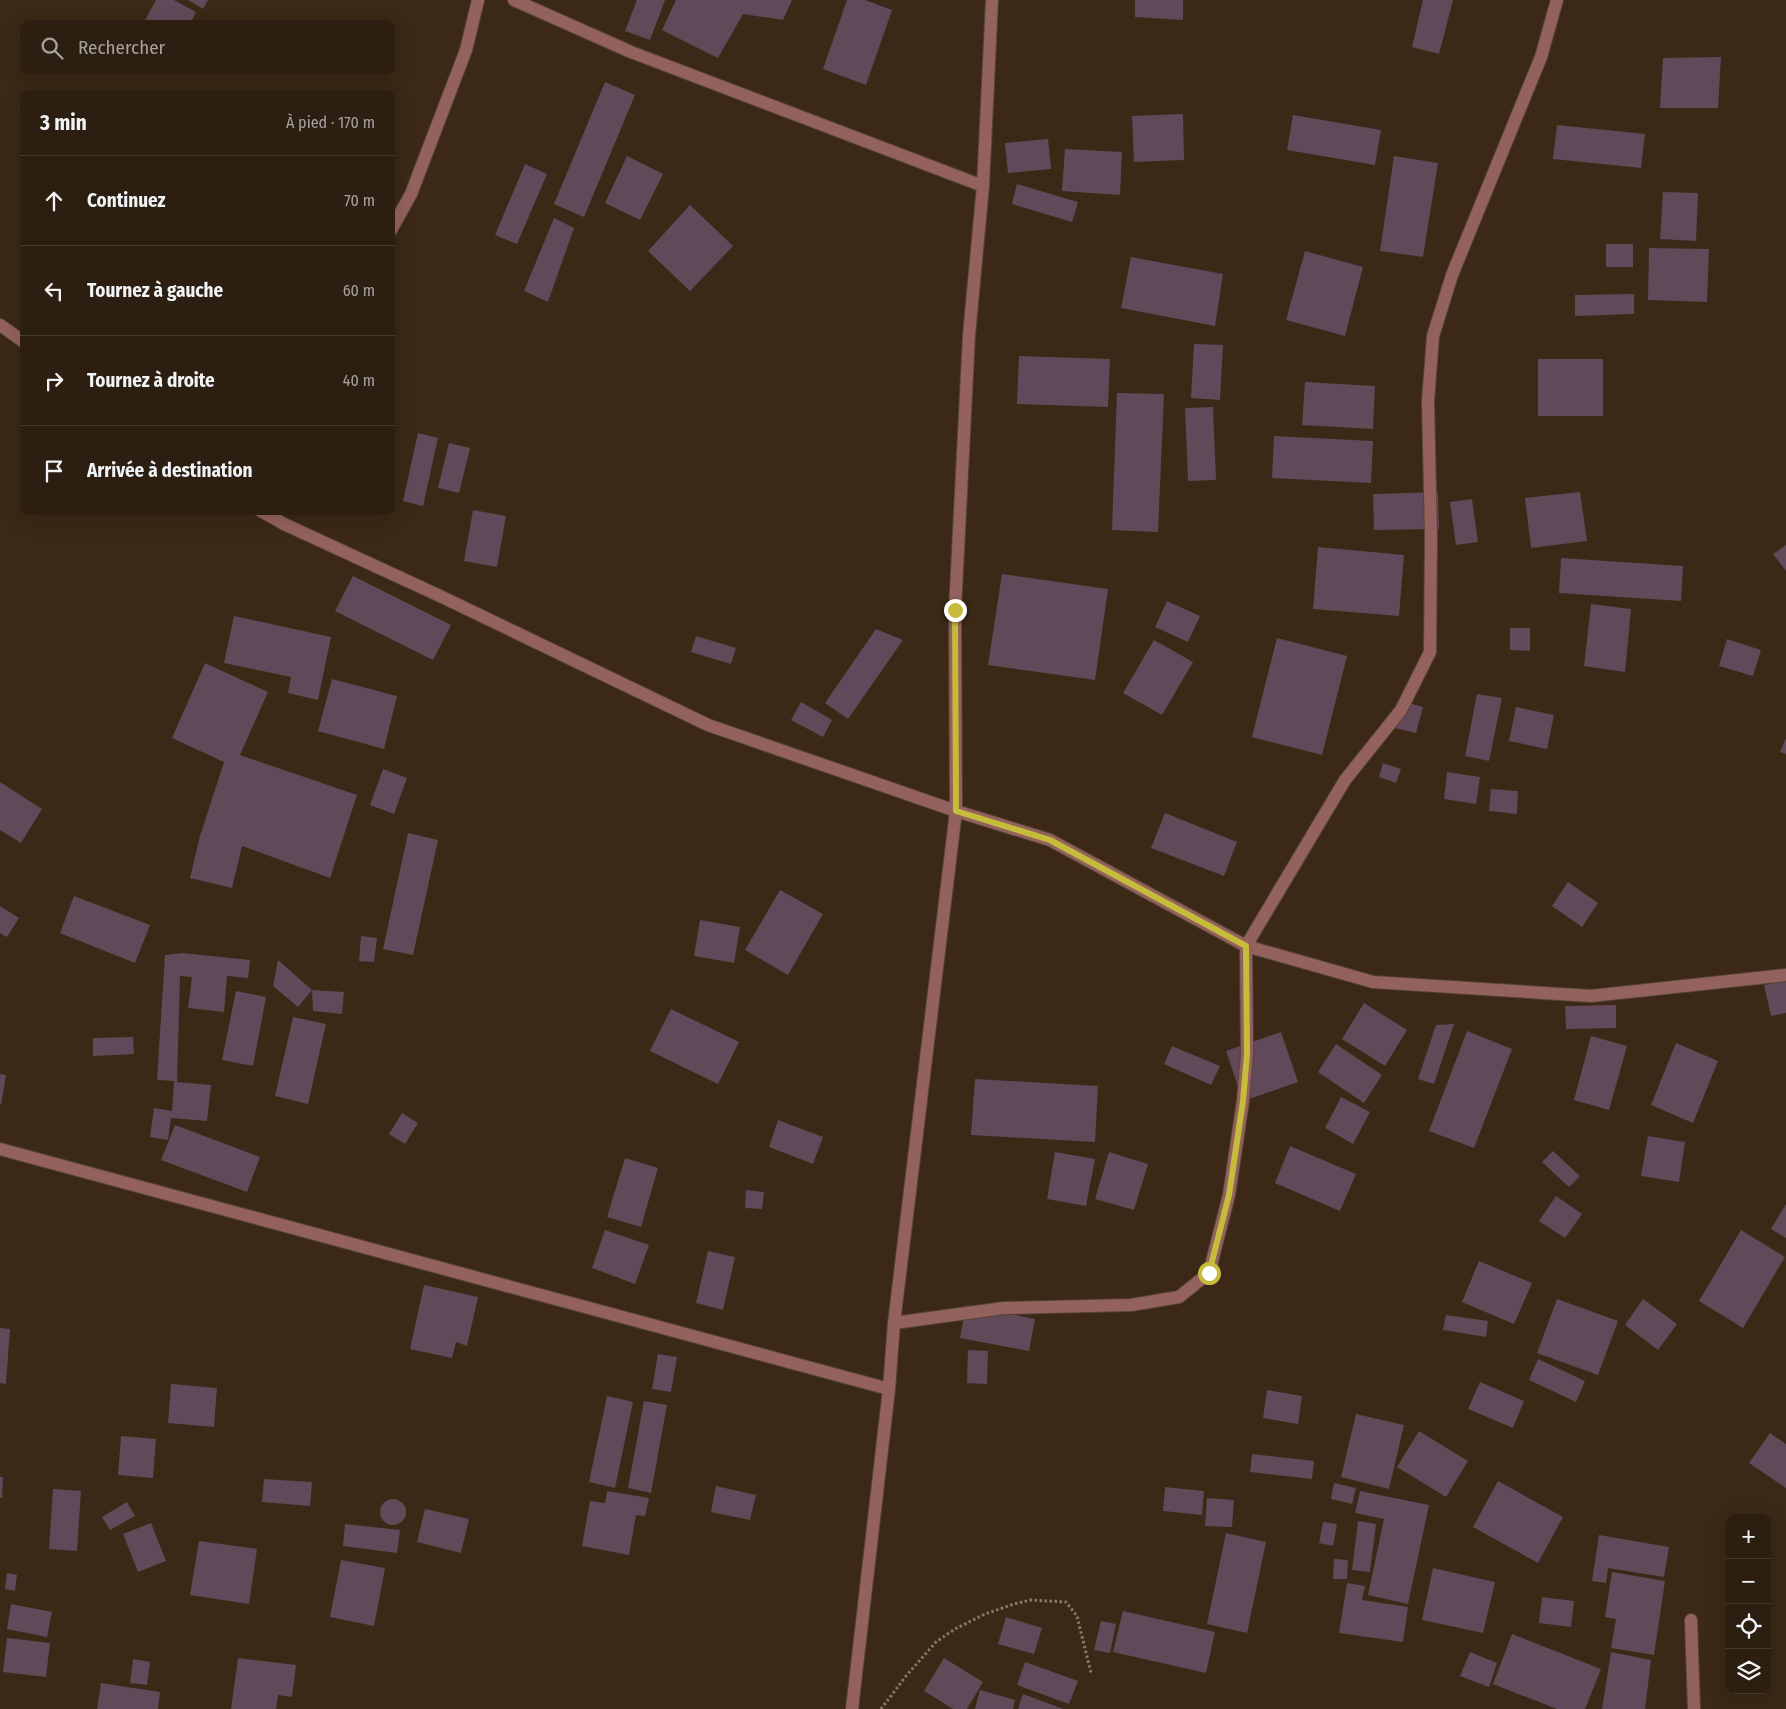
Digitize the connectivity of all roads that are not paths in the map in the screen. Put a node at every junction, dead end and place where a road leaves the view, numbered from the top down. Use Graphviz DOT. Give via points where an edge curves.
graph roads {
  1 [pos="478,0"];
  2 [pos="514,0"];
  3 [pos="992,0"];
  4 [pos="1557,0"];
  5 [pos="983,186"];
  6 [pos="395,223"];
  7 [pos="0,325"];
  8 [pos="20,339"];
  9 [pos="268,515"];
  10 [pos="956,811"];
  11 [pos="1246,946"];
  12 [pos="1786,975"];
  13 [pos="0,1149"];
  14 [pos="894,1323"];
  15 [pos="889,1389"];
  16 [pos="1691,1620"];
  17 [pos="852,1709"];
  18 [pos="1694,1709"];
  1 -- 6 [label="street" via="466,50 411,194"];
  2 -- 5 [label="street" via="631,52"];
  3 -- 5 [label="street"];
  4 -- 11 [label="street" via="1541,57 1452,275 1433,336 1428,401 1430,652 1401,710 1345,780"];
  5 -- 10 [label="street" via="969,335 955,610"];
  7 -- 8 [label="street"];
  9 -- 10 [label="street" via="708,725"];
  10 -- 11 [label="street" via="1050,840"];
  10 -- 14 [label="street"];
  11 -- 12 [label="street" via="1372,982 1591,996"];
  11 -- 14 [label="street" via="1247,1054 1243,1101 1229,1195 1209,1273 1179,1297 1132,1306 1004,1308"];
  13 -- 15 [label="street"];
  14 -- 15 [label="street"];
  15 -- 17 [label="street"];
  16 -- 18 [label="street"];
}
